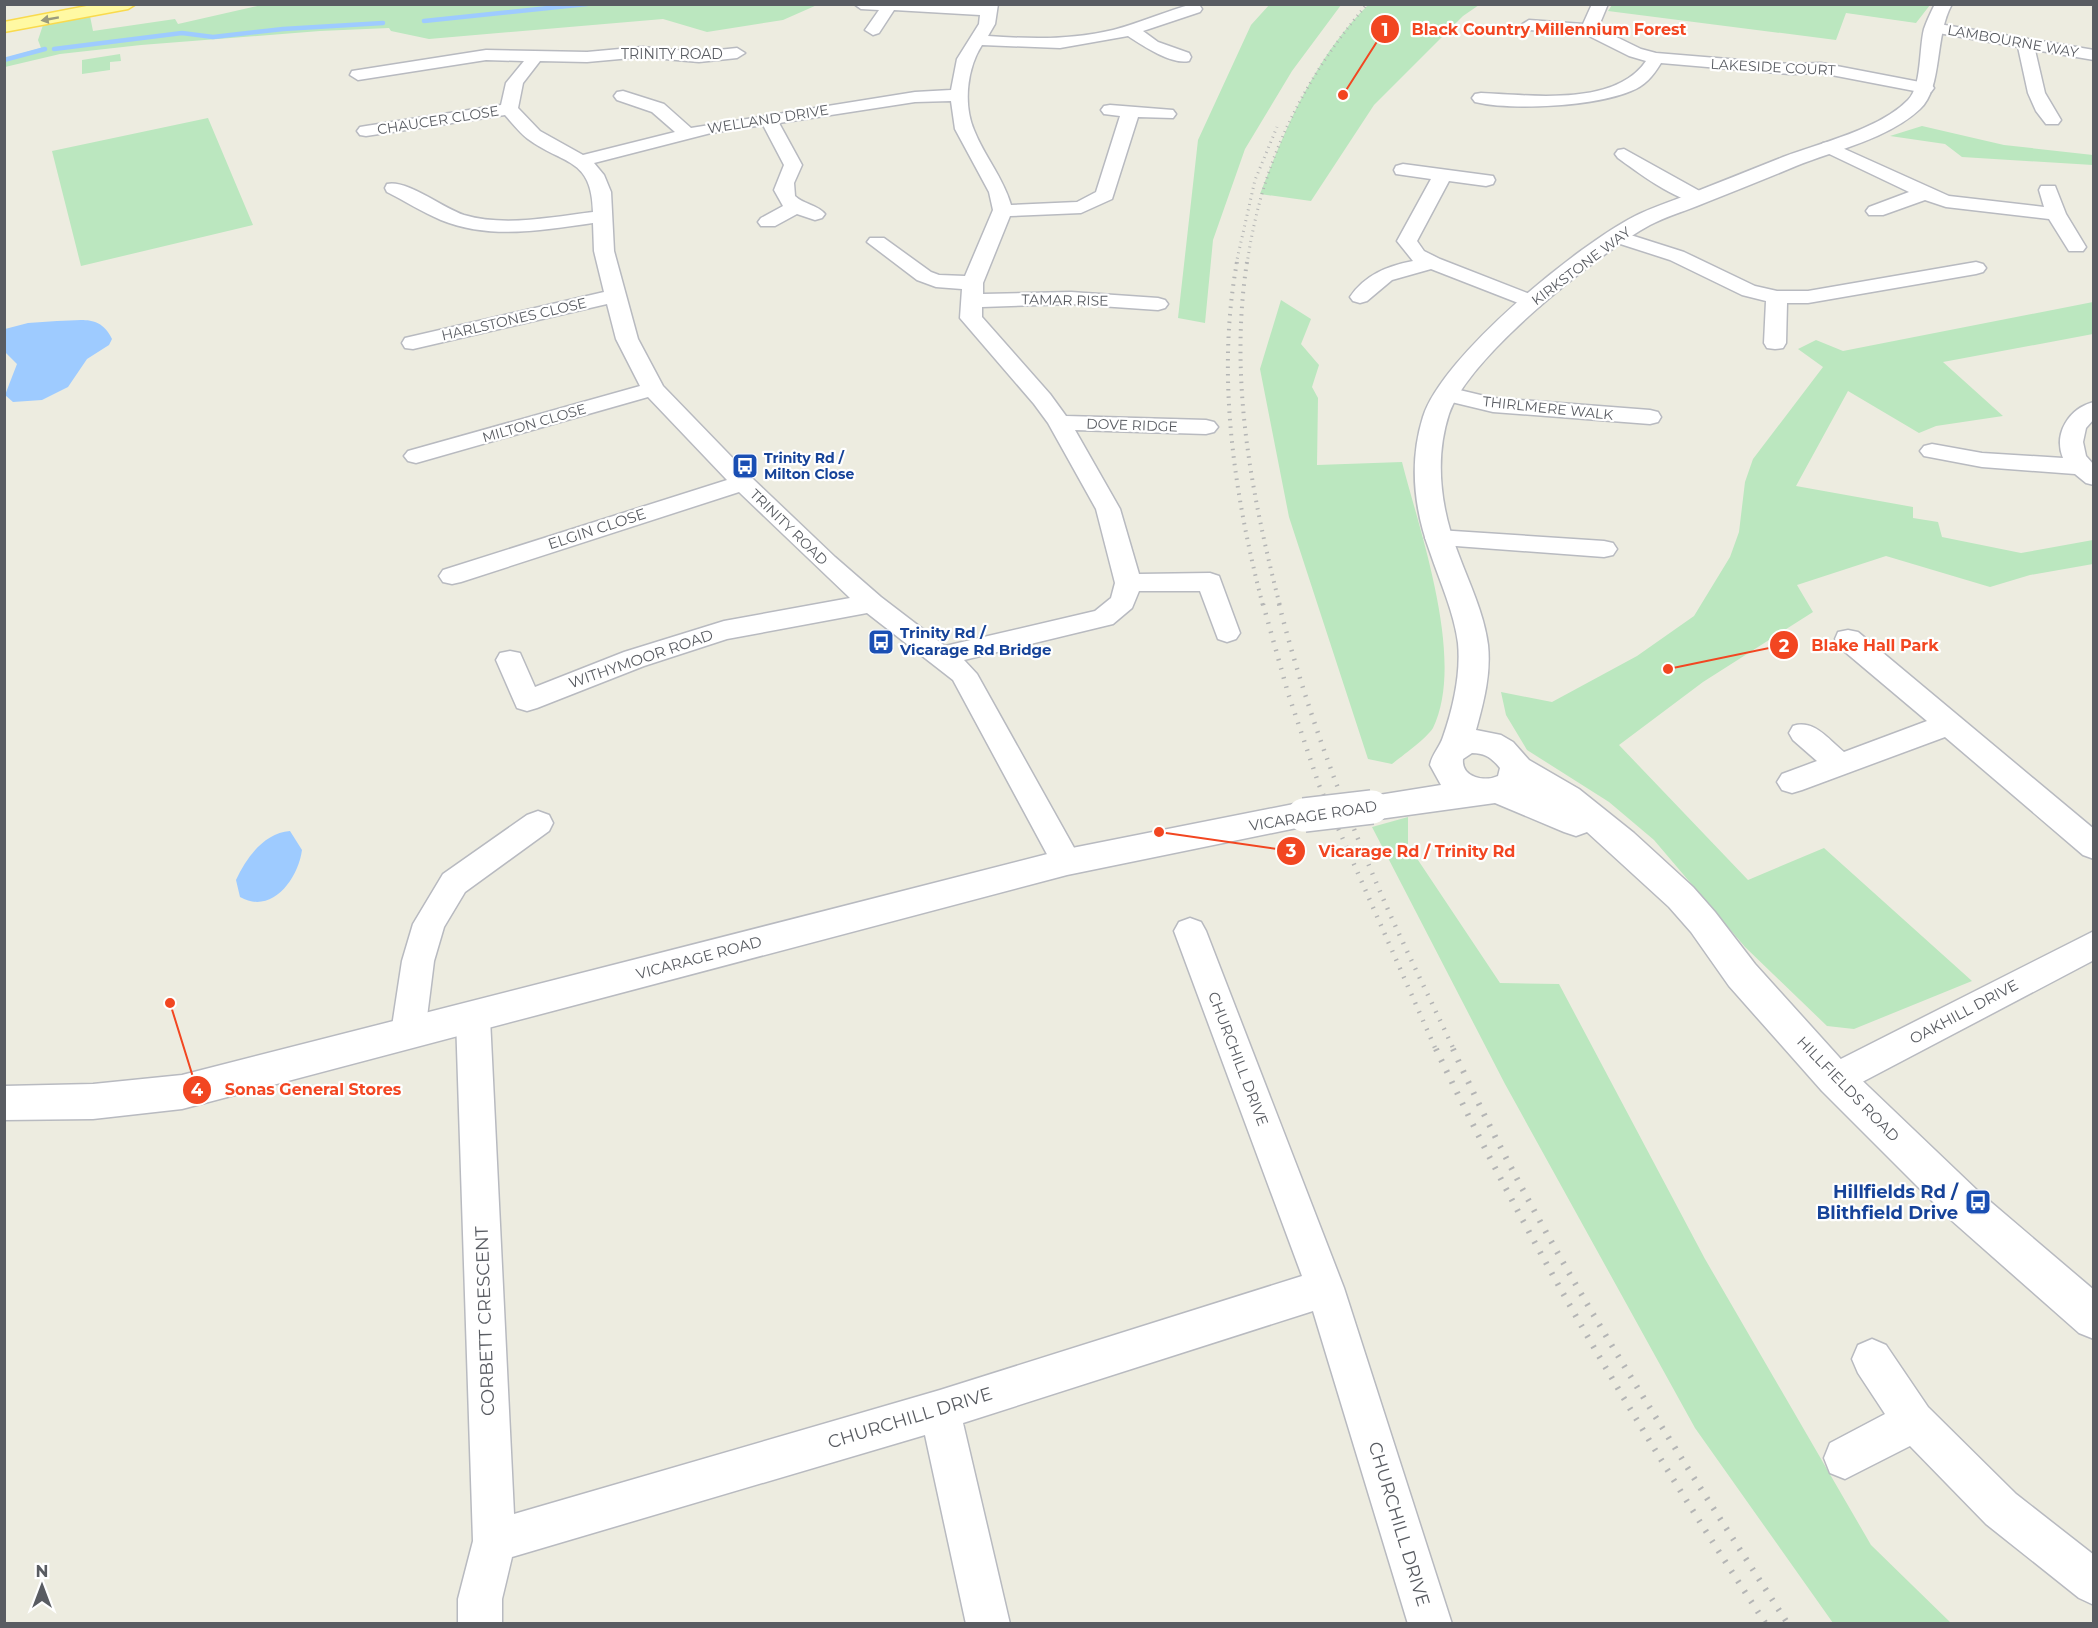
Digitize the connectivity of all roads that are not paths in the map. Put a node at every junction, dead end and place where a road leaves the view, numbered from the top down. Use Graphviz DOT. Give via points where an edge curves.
graph roads {
  1 [pos="128,4"];
  2 [pos="861,4"];
  3 [pos="1600,4"];
  4 [pos="1944,4"];
  5 [pos="889,6"];
  6 [pos="990,8"];
  7 [pos="1194,9"];
  8 [pos="1529,25"];
  9 [pos="4,27"];
  10 [pos="1933,28"];
  11 [pos="1589,29"];
  12 [pos="873,30"];
  13 [pos="1132,31"];
  14 [pos="977,40"];
  15 [pos="2025,44"];
  16 [pos="738,54"];
  17 [pos="2094,55"];
  18 [pos="535,57"];
  19 [pos="1183,57"];
  20 [pos="1656,57"];
  21 [pos="354,76"];
  22 [pos="1925,88"];
  23 [pos="959,95"];
  24 [pos="623,96"];
  25 [pos="1481,98"];
  26 [pos="509,109"];
  27 [pos="1110,110"];
  28 [pos="1130,113"];
  29 [pos="1167,114"];
  30 [pos="2031,118"];
  31 [pos="768,119"];
  32 [pos="2052,120"];
  33 [pos="2072,123"];
  34 [pos="362,132"];
  35 [pos="685,132"];
  36 [pos="1829,147"];
  37 [pos="1619,150"];
  38 [pos="581,161"];
  39 [pos="1403,170"];
  40 [pos="1443,175"];
  41 [pos="1486,180"];
  42 [pos="390,187"];
  43 [pos="2048,190"];
  44 [pos="1925,193"];
  45 [pos="1698,198"];
  46 [pos="796,207"];
  47 [pos="1003,210"];
  48 [pos="1876,212"];
  49 [pos="815,214"];
  50 [pos="2056,214"];
  51 [pos="603,216"];
  52 [pos="768,222"];
  53 [pos="1618,237"];
  54 [pos="877,242"];
  55 [pos="2076,247"];
  56 [pos="1433,263"];
  57 [pos="1976,268"];
  58 [pos="972,292"];
  59 [pos="615,296"];
  60 [pos="1360,297"];
  61 [pos="1777,297"];
  62 [pos="1533,302"];
  63 [pos="1158,303"];
  64 [pos="413,343"];
  65 [pos="1776,343"];
  66 [pos="652,389"];
  67 [pos="1447,394"];
  68 [pos="2094,409"];
  69 [pos="1656,418"];
  70 [pos="1059,423"];
  71 [pos="1206,427"];
  72 [pos="1932,452"];
  73 [pos="416,456"];
  74 [pos="2088,472"];
  75 [pos="743,483"];
  76 [pos="1438,538"];
  77 [pos="1611,549"];
  78 [pos="452,576"];
  79 [pos="1128,583"];
  80 [pos="873,603"];
  81 [pos="1227,633"];
  82 [pos="1848,639"];
  83 [pos="942,656"];
  84 [pos="510,660"];
  85 [pos="1473,676"];
  86 [pos="1947,725"];
  87 [pos="1803,733"];
  88 [pos="1452,752"];
  89 [pos="1838,763"];
  90 [pos="1499,775"];
  91 [pos="1792,782"];
  92 [pos="1383,805"];
  93 [pos="538,823"];
  94 [pos="2094,847"];
  95 [pos="1067,862"];
  96 [pos="1190,931"];
  97 [pos="2094,944"];
  98 [pos="473,1018"];
  99 [pos="408,1033"];
  100 [pos="1835,1079"];
  101 [pos="4,1103"];
  102 [pos="1324,1288"];
  103 [pos="2094,1318"];
  104 [pos="1872,1359"];
  105 [pos="940,1410"];
  106 [pos="1914,1421"];
  107 [pos="1845,1458"];
  108 [pos="494,1541"];
  109 [pos="2094,1583"];
  110 [pos="480,1623"];
  111 [pos="988,1623"];
  112 [pos="1430,1623"];
  1 -- 9 [label="main road, one-way"];
  2 -- 5 [label="street"];
  3 -- 11 [label="street"];
  4 -- 10 [label="street"];
  5 -- 6 [label="street"];
  5 -- 12 [label="street"];
  6 -- 14 [label="street" via="987,24"];
  7 -- 13 [label="street"];
  8 -- 11 [label="street, LAKESIDE COURT"];
  10 -- 15 [label="street, LAMBOURNE WAY"];
  10 -- 22 [label="street"];
  11 -- 20 [label="street, LAKESIDE COURT" via="1619,47"];
  13 -- 14 [label="street" via="1061,43"];
  13 -- 19 [label="street" via="1152,45"];
  14 -- 23 [label="street" via="965,59"];
  15 -- 17 [label="street, LAMBOURNE WAY"];
  15 -- 32 [label="street" via="2033,88"];
  16 -- 18 [label="street, TRINITY ROAD" via="699,57 642,52"];
  18 -- 21 [label="street, TRINITY ROAD" via="486,54"];
  18 -- 26 [label="street" via="514,83"];
  20 -- 22 [label="street, LAKESIDE COURT" via="1727,65 1821,68"];
  20 -- 25 [label="street" via="1646,75 1608,93 1559,100 1499,90"];
  22 -- 36 [label="street, KIRKSTONE WAY" via="1916,103 1898,115"];
  23 -- 31 [label="street, WELLAND DRIVE" via="915,97"];
  23 -- 47 [label="street" via="964,129 998,192"];
  24 -- 35 [label="street" via="656,105"];
  26 -- 34 [label="street, CHAUCER CLOSE"];
  26 -- 38 [label="street, TRINITY ROAD" via="534,135"];
  27 -- 28 [label="street"];
  28 -- 29 [label="street"];
  28 -- 47 [label="street" via="1105,195 1081,207"];
  30 -- 32 [label="street"];
  31 -- 35 [label="street, WELLAND DRIVE"];
  31 -- 46 [label="street" via="793,165 783,192"];
  32 -- 33 [label="street"];
  35 -- 38 [label="street, WELLAND DRIVE"];
  36 -- 44 [label="street"];
  36 -- 45 [label="street, KIRKSTONE WAY"];
  37 -- 45 [label="street" via="1654,175"];
  38 -- 51 [label="street, TRINITY ROAD" via="596,175 602,192"];
  39 -- 40 [label="street"];
  40 -- 41 [label="street"];
  40 -- 56 [label="street" via="1407,241 1417,255"];
  42 -- 51 [label="street" via="454,218 489,225 529,225"];
  43 -- 50 [label="street"];
  44 -- 48 [label="street"];
  44 -- 50 [label="street" via="1969,205"];
  45 -- 53 [label="street, KIRKSTONE WAY" via="1643,220"];
  46 -- 49 [label="street"];
  46 -- 52 [label="street"];
  47 -- 58 [label="street"];
  50 -- 55 [label="street"];
  51 -- 59 [label="street, TRINITY ROAD" via="604,251"];
  53 -- 61 [label="street" via="1677,256 1749,291"];
  53 -- 62 [label="street, KIRKSTONE WAY"];
  54 -- 58 [label="street, TAMAR RISE" via="924,276"];
  56 -- 60 [label="street" via="1390,272 1373,282"];
  56 -- 62 [label="street"];
  57 -- 61 [label="street" via="1943,265 1808,297"];
  58 -- 63 [label="street, TAMAR RISE"];
  58 -- 70 [label="street" via="971,318"];
  59 -- 64 [label="street, HARLSTONES CLOSE"];
  59 -- 66 [label="street, TRINITY ROAD" via="627,339"];
  61 -- 65 [label="street"];
  62 -- 67 [label="street, KIRKSTONE WAY" via="1470,364"];
  66 -- 73 [label="street, MILTON CLOSE"];
  66 -- 75 [label="street, TRINITY ROAD"];
  67 -- 69 [label="street, THIRLMERE WALK" via="1493,405"];
  67 -- 76 [label="street, KIRKSTONE WAY" via="1441,403 1428,460 1427,484"];
  68 -- 74 [label="street" via="2074,426 2071,439 2074,456"];
  70 -- 71 [label="street, DOVE RIDGE"];
  70 -- 79 [label="street" via="1108,509"];
  72 -- 74 [label="street" via="1983,470"];
  75 -- 78 [label="street, ELGIN CLOSE"];
  75 -- 80 [label="street, TRINITY ROAD"];
  76 -- 77 [label="street"];
  76 -- 85 [label="street, KIRKSTONE WAY" via="1469,628"];
  79 -- 81 [label="street" via="1210,582"];
  79 -- 83 [label="street" via="1123,602 1104,618"];
  80 -- 83 [label="street, TRINITY ROAD"];
  80 -- 84 [label="street, WITHYMOOR ROAD" via="724,630 634,659 527,701"];
  82 -- 86 [label="street"];
  83 -- 95 [label="street, TRINITY ROAD" via="963,674"];
  85 -- 88 [label="street, KIRKSTONE WAY"];
  85 -- 90 [label="street, KIRKSTONE WAY"];
  86 -- 89 [label="street"];
  86 -- 94 [label="street"];
  87 -- 89 [label="street"];
  88 -- 90 [label="street" via="1478,741"];
  88 -- 90 [label="street" via="1448,771 1469,789"];
  88 -- 92 [label="street, VICARAGE ROAD"];
  89 -- 91 [label="street"];
  90 -- 92 [label="street, VICARAGE ROAD"];
  90 -- 100 [label="street, HILLFIELDS ROAD" via="1622,842 1682,897 1742,975"];
  92 -- 95 [label="street, VICARAGE ROAD, bridge" via="1304,815"];
  93 -- 99 [label="street" via="454,883 429,924 418,961"];
  95 -- 98 [label="street, VICARAGE ROAD"];
  96 -- 102 [label="street, CHURCHILL DRIVE"];
  97 -- 100 [label="street, OAKHILL DRIVE"];
  98 -- 99 [label="street, VICARAGE ROAD"];
  98 -- 108 [label="street, CORBETT CRESCENT"];
  99 -- 101 [label="street, VICARAGE ROAD" via="182,1092 75,1104"];
  100 -- 103 [label="street, HILLFIELDS ROAD" via="1965,1206"];
  102 -- 105 [label="street, CHURCHILL DRIVE"];
  102 -- 112 [label="street, CHURCHILL DRIVE"];
  104 -- 106 [label="street"];
  105 -- 108 [label="street, CHURCHILL DRIVE"];
  105 -- 111 [label="street"];
  106 -- 107 [label="street"];
  106 -- 109 [label="street" via="2001,1509"];
  108 -- 110 [label="street, CORBETT CRESCENT" via="480,1599"];
}
